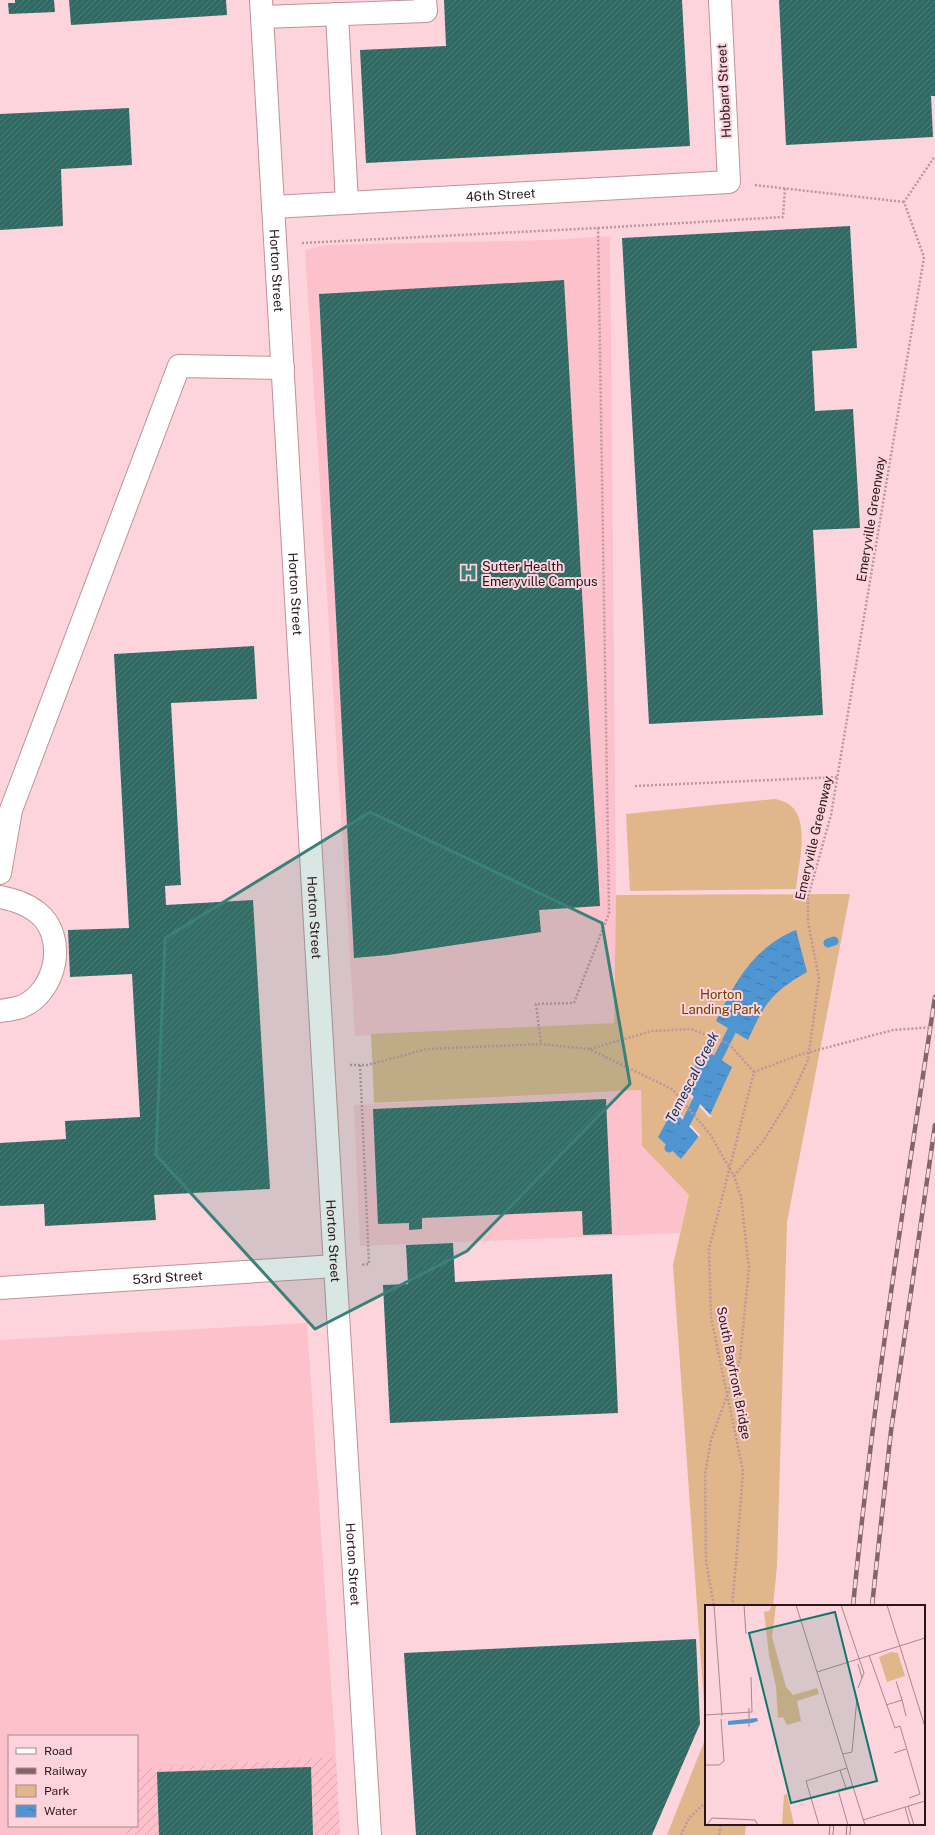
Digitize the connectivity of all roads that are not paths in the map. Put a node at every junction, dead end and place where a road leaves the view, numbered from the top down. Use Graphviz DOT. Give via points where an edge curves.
graph roads {
  1 [pos="426,0"];
  2 [pos="720,0"];
  3 [pos="262,9"];
  4 [pos="338,14"];
  5 [pos="729,182"];
  6 [pos="347,203"];
  7 [pos="273,207"];
  8 [pos="283,368"];
  9 [pos="0,873"];
  10 [pos="0,897"];
  11 [pos="0,1011"];
  12 [pos="335,1266"];
  13 [pos="0,1288"];
  14 [pos="370,1835"];
  1 -- 4 [label="street" via="426,11"];
  2 -- 5 [label="street, Hubbard Street"];
  3 -- 4 [label="street"];
  3 -- 7 [label="street, Horton Street"];
  4 -- 6 [label="street"];
  5 -- 6 [label="street, 46th Street"];
  6 -- 7 [label="street, 46th Street"];
  7 -- 8 [label="street, Horton Street"];
  8 -- 9 [label="street" via="179,366 10,810"];
  8 -- 12 [label="street, Horton Street"];
  10 -- 11 [label="street" via="18,900 38,912 51,930 56,952 52,974 40,993 22,1007"];
  12 -- 13 [label="street, 53rd Street"];
  12 -- 14 [label="street, Horton Street"];
}
